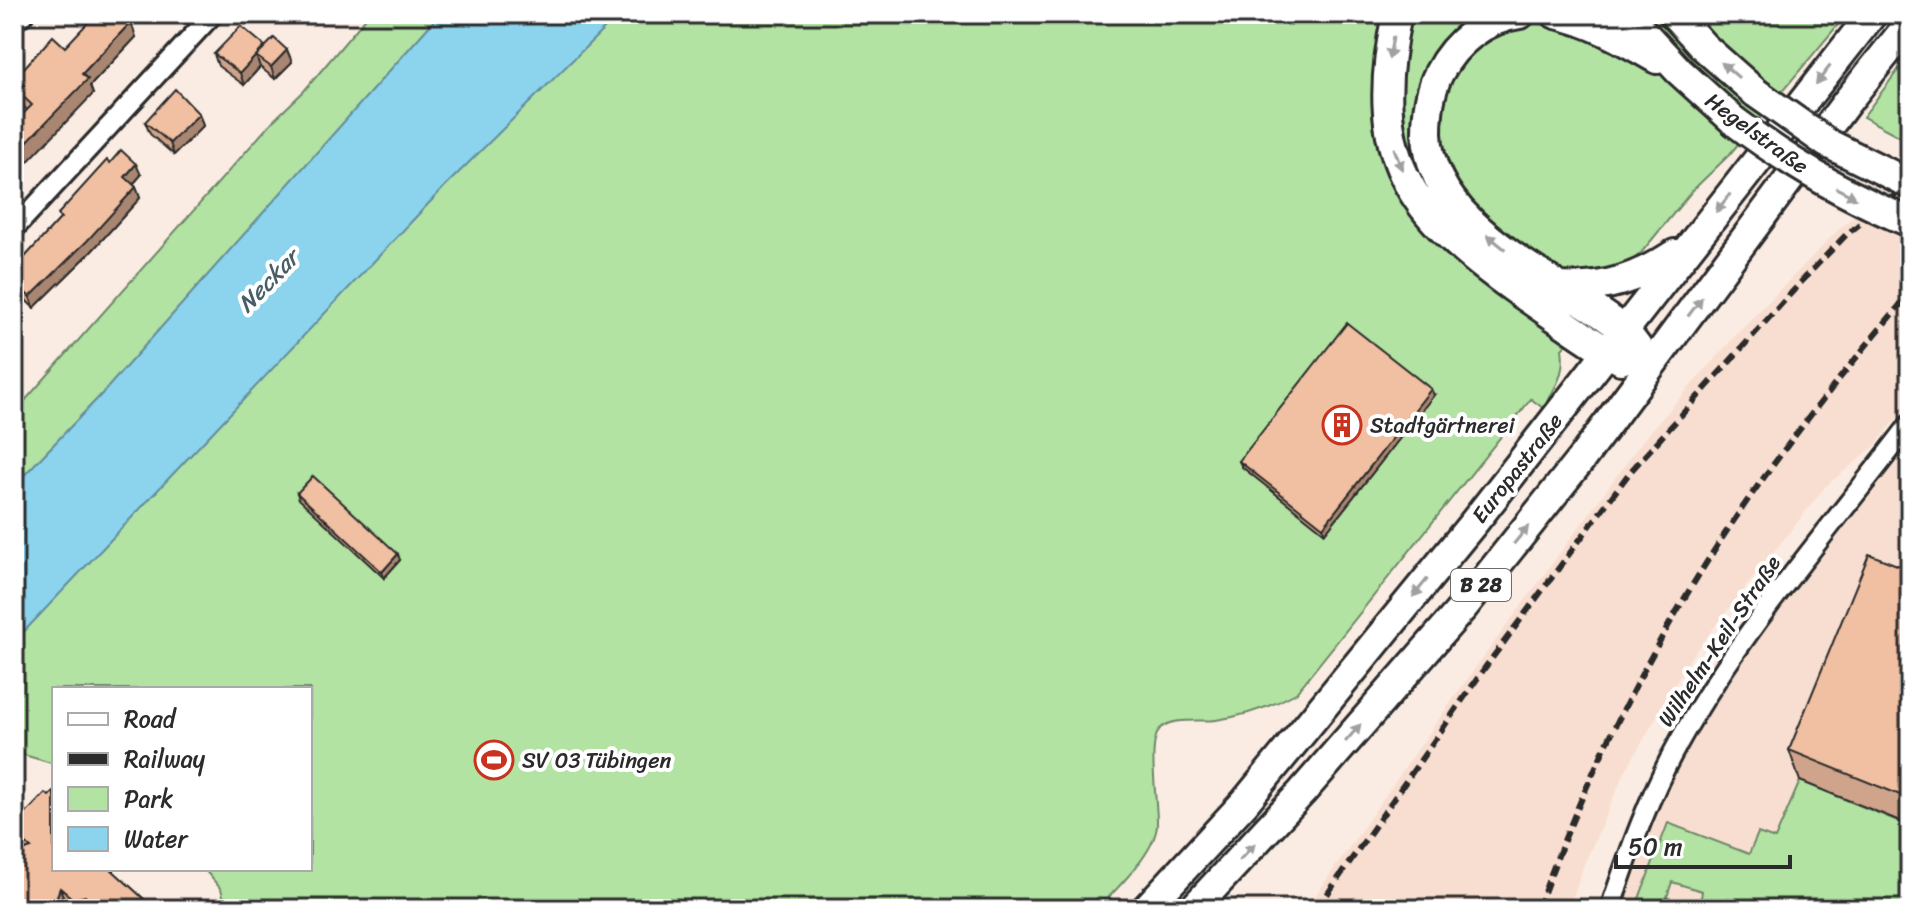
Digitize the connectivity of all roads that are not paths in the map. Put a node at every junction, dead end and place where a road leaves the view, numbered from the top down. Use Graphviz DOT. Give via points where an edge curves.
graph roads {
  1 [pos="24,14"];
  2 [pos="213,14"];
  3 [pos="1397,14"];
  4 [pos="1520,14"];
  5 [pos="1556,14"];
  6 [pos="1626,14"];
  7 [pos="1674,14"];
  8 [pos="1872,14"];
  9 [pos="14,22"];
  10 [pos="1910,23"];
  11 [pos="1679,71"];
  12 [pos="1910,184"];
  13 [pos="1910,222"];
  14 [pos="14,229"];
  15 [pos="1692,242"];
  16 [pos="1560,287"];
  17 [pos="1624,329"];
  18 [pos="1607,351"];
  19 [pos="1648,369"];
  20 [pos="1906,437"];
  21 [pos="1146,909"];
  22 [pos="1193,909"];
  23 [pos="1610,909"];
  1 -- 9 [label="street"];
  2 -- 14 [label="street"];
  3 -- 18 [label="main road, one-way" via="1388,63 1387,114 1407,183 1427,215 1455,243"];
  16 -- 4 [label="main road, one-way" via="1474,224 1435,173 1428,146 1433,85 1446,61 1486,25"];
  5 -- 11 [label="main road" via="1609,32"];
  6 -- 11 [label="main road, Hegelstraße"];
  12 -- 7 [label="main road, Hegelstraße, one-way, bridge" via="1827,143 1756,93"];
  8 -- 15 [label="main road, Europastraße / B 28, one-way"];
  19 -- 10 [label="main road, Europastraße / B 28, one-way"];
  11 -- 13 [label="main road, Hegelstraße, one-way, bridge" via="1771,149"];
  15 -- 16 [label="main road" via="1624,281"];
  15 -- 17 [label="main road, Europastraße / B 28"];
  16 -- 17 [label="main road"];
  17 -- 18 [label="main road, Europastraße / B 28"];
  17 -- 19 [label="main road"];
  18 -- 19 [label="main road"];
  18 -- 21 [label="main road, Europastraße / B 28, one-way" via="1254,790"];
  22 -- 19 [label="main road, Europastraße / B 28, one-way" via="1465,605"];
  20 -- 23 [label="street, Wilhelm-Keil-Straße" via="1779,591 1687,729 1650,802"];
}
